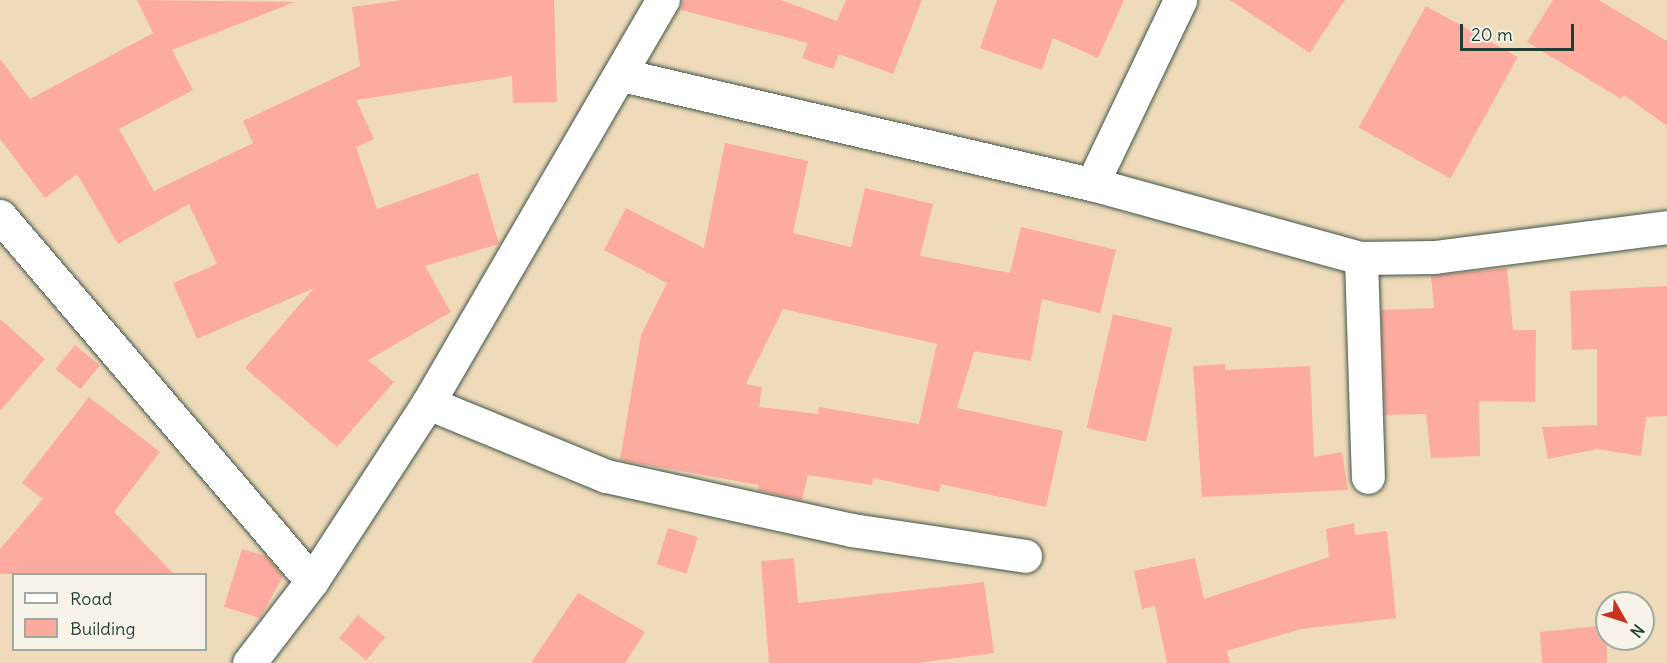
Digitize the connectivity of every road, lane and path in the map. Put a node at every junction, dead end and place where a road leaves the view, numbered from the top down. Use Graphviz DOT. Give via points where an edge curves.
graph roads {
  1 [pos="663,0"];
  2 [pos="1180,0"];
  3 [pos="622,75"];
  4 [pos="1092,184"];
  5 [pos="0,216"];
  6 [pos="1667,227"];
  7 [pos="1361,258"];
  8 [pos="428,403"];
  9 [pos="1368,477"];
  10 [pos="1025,556"];
  11 [pos="312,580"];
  12 [pos="249,663"];
  1 -- 3 [label="street"];
  2 -- 4 [label="street"];
  3 -- 4 [label="street"];
  3 -- 8 [label="street"];
  4 -- 7 [label="street"];
  5 -- 11 [label="street"];
  6 -- 7 [label="street" via="1434,256"];
  7 -- 9 [label="street"];
  8 -- 10 [label="street" via="606,476 852,530"];
  8 -- 11 [label="street"];
  11 -- 12 [label="street"];
}
